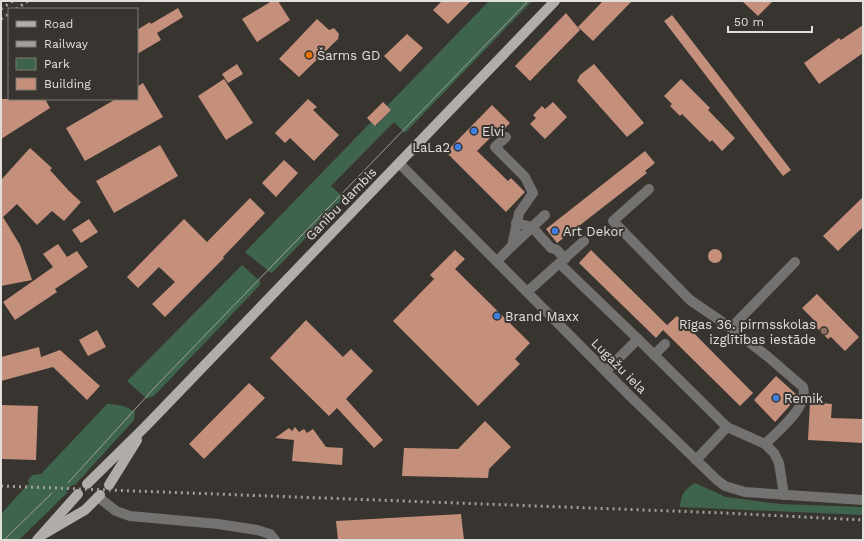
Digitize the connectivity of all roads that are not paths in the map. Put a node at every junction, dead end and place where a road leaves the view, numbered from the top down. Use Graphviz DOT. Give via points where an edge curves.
graph roads {
  1 [pos="555,1"];
  2 [pos="506,138"];
  3 [pos="399,163"];
  4 [pos="649,189"];
  5 [pos="546,215"];
  6 [pos="516,223"];
  7 [pos="532,227"];
  8 [pos="584,241"];
  9 [pos="512,246"];
  10 [pos="497,261"];
  11 [pos="563,262"];
  12 [pos="795,262"];
  13 [pos="527,292"];
  14 [pos="731,328"];
  15 [pos="638,339"];
  16 [pos="665,344"];
  17 [pos="654,355"];
  18 [pos="606,371"];
  19 [pos="145,427"];
  20 [pos="727,427"];
  21 [pos="765,444"];
  22 [pos="696,460"];
  23 [pos="87,484"];
  24 [pos="109,485"];
  25 [pos="78,494"];
  26 [pos="784,495"];
  27 [pos="99,496"];
  28 [pos="863,500"];
  29 [pos="40,537"];
  30 [pos="275,540"];
  1 -- 3 [label="main road, Ganību dambis"];
  2 -- 6 [label="street" via="495,147 525,176 532,193 519,213"];
  3 -- 10 [label="street, Lugažu iela"];
  3 -- 19 [label="main road, Ganību dambis"];
  4 -- 14 [label="street" via="613,221 690,300"];
  5 -- 7 [label="street"];
  6 -- 7 [label="street"];
  6 -- 9 [label="street"];
  7 -- 9 [label="street"];
  7 -- 11 [label="street" via="551,248 557,250"];
  8 -- 11 [label="street"];
  9 -- 10 [label="street"];
  10 -- 13 [label="street, Lugažu iela"];
  11 -- 13 [label="street"];
  11 -- 15 [label="street"];
  12 -- 14 [label="street"];
  13 -- 18 [label="street, Lugažu iela"];
  14 -- 21 [label="street" via="803,387 805,394 800,408"];
  15 -- 17 [label="street"];
  15 -- 18 [label="street"];
  16 -- 17 [label="street"];
  17 -- 20 [label="street"];
  18 -- 22 [label="street, Lugažu iela"];
  19 -- 23 [label="main road, Ganību dambis"];
  19 -- 24 [label="main road, Ganību dambis"];
  20 -- 21 [label="street"];
  20 -- 22 [label="street"];
  21 -- 26 [label="street" via="779,463"];
  22 -- 26 [label="street, Lugažu iela" via="725,486 745,492"];
  25 -- 29 [label="main road"];
  26 -- 28 [label="street, Lugažu iela"];
  27 -- 29 [label="main road" via="85,510"];
  27 -- 30 [label="street" via="116,511 130,516 257,530 270,534"];
}
